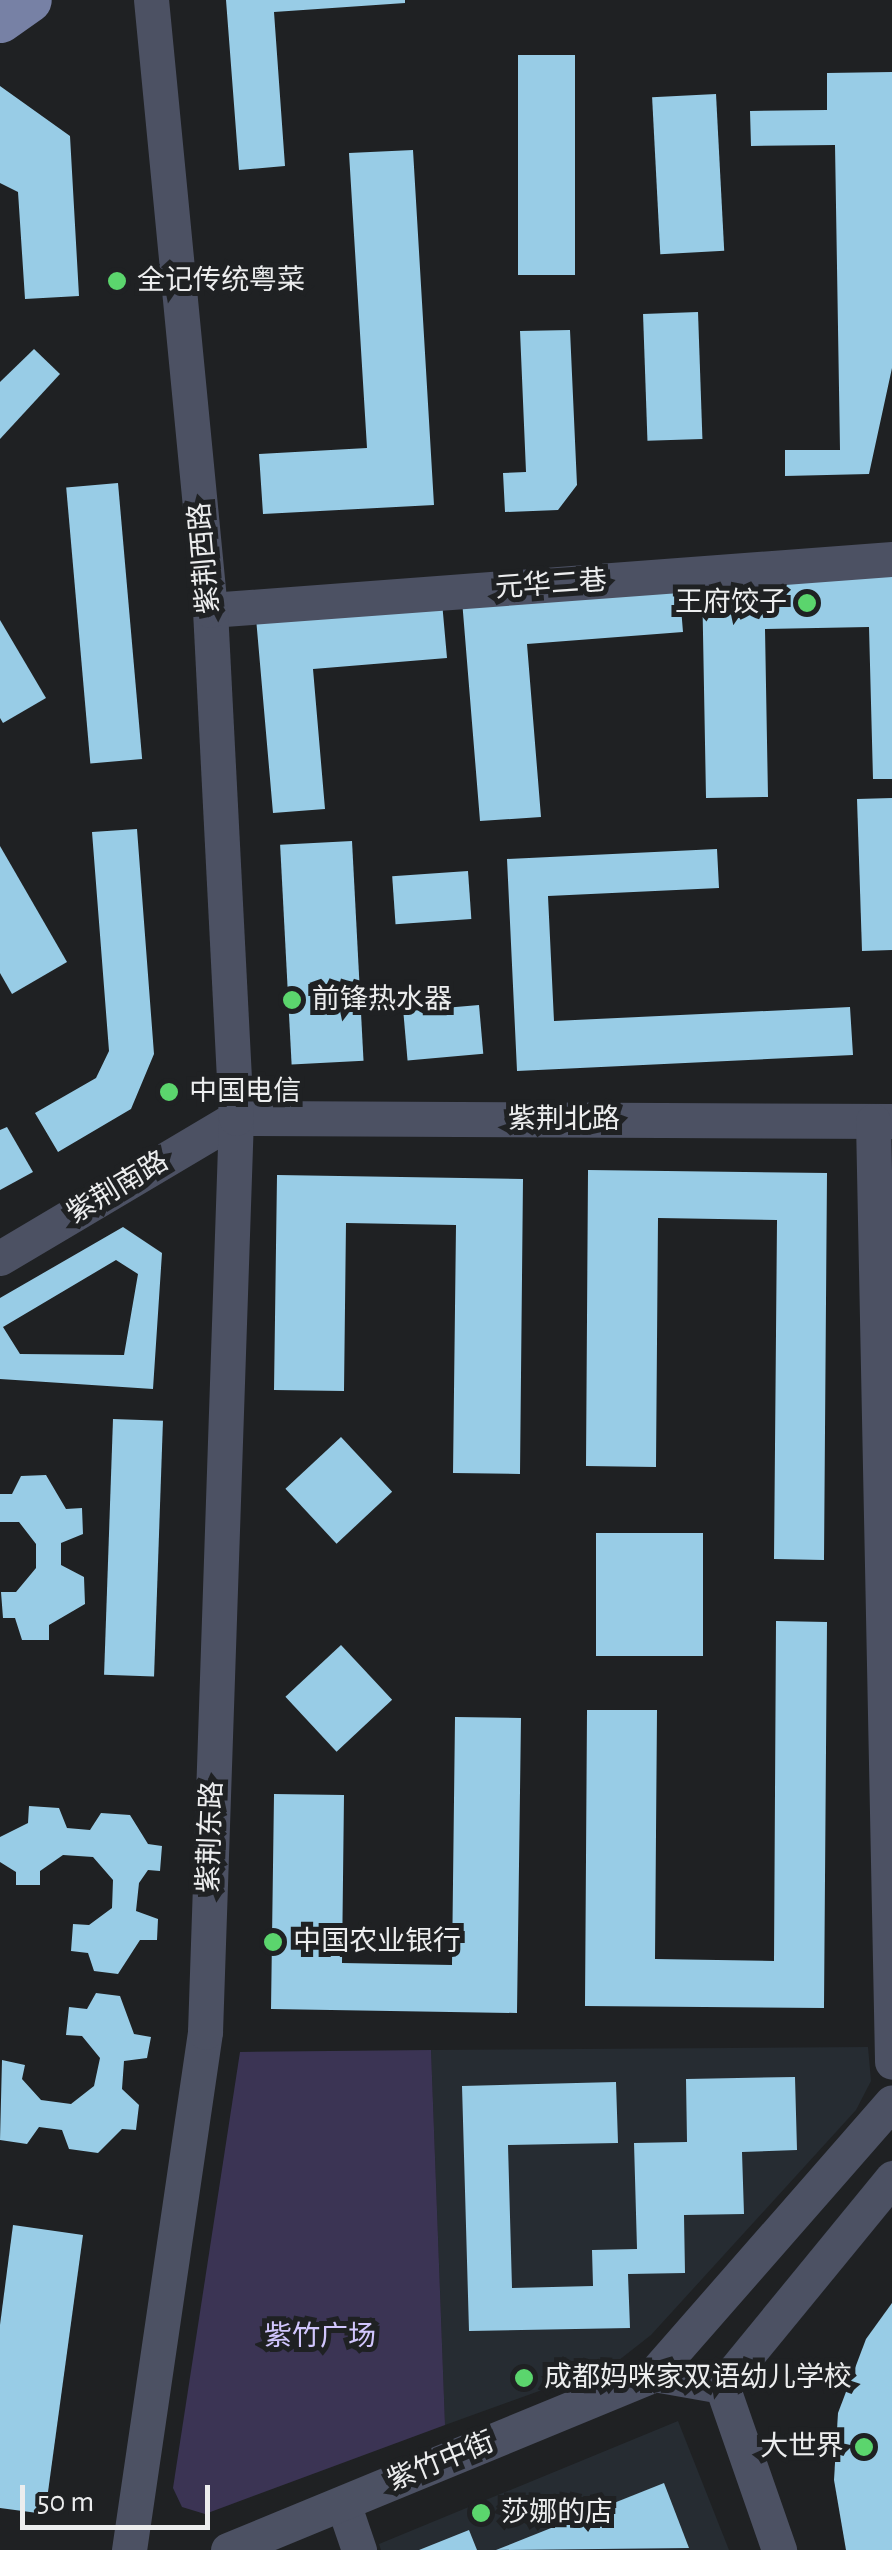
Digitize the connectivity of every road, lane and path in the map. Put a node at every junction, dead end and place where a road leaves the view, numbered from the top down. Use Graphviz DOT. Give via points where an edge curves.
graph roads {
  1 [pos="30,0"];
  2 [pos="151,0"];
  3 [pos="0,20"];
  4 [pos="892,559"];
  5 [pos="210,610"];
  6 [pos="236,1118"];
  7 [pos="882,1121"];
  8 [pos="0,1258"];
  9 [pos="885,1391"];
  10 [pos="890,1852"];
  11 [pos="892,2062"];
  12 [pos="892,2102"];
  13 [pos="892,2178"];
  14 [pos="654,2374"];
  15 [pos="722,2386"];
  16 [pos="342,2502"];
  17 [pos="129,2550"];
  18 [pos="228,2550"];
  19 [pos="359,2550"];
  20 [pos="779,2550"];
  1 -- 3 [label="main road"];
  2 -- 5 [label="street, 紫荆西路"];
  4 -- 5 [label="street, 元华二巷"];
  5 -- 6 [label="street, 紫荆西路"];
  6 -- 7 [label="street, 紫荆北路"];
  6 -- 8 [label="street, 紫荆南路"];
  6 -- 17 [label="street, 紫荆东路" via="205,2032"];
  7 -- 9 [label="street"];
  9 -- 10 [label="street"];
  10 -- 11 [label="street"];
  12 -- 14 [label="street, 紫竹中街"];
  13 -- 15 [label="street"];
  14 -- 15 [label="street"];
  14 -- 16 [label="street, 紫竹中街"];
  15 -- 20 [label="street"];
  16 -- 18 [label="street, 紫竹中街"];
  16 -- 19 [label="street"];
}
